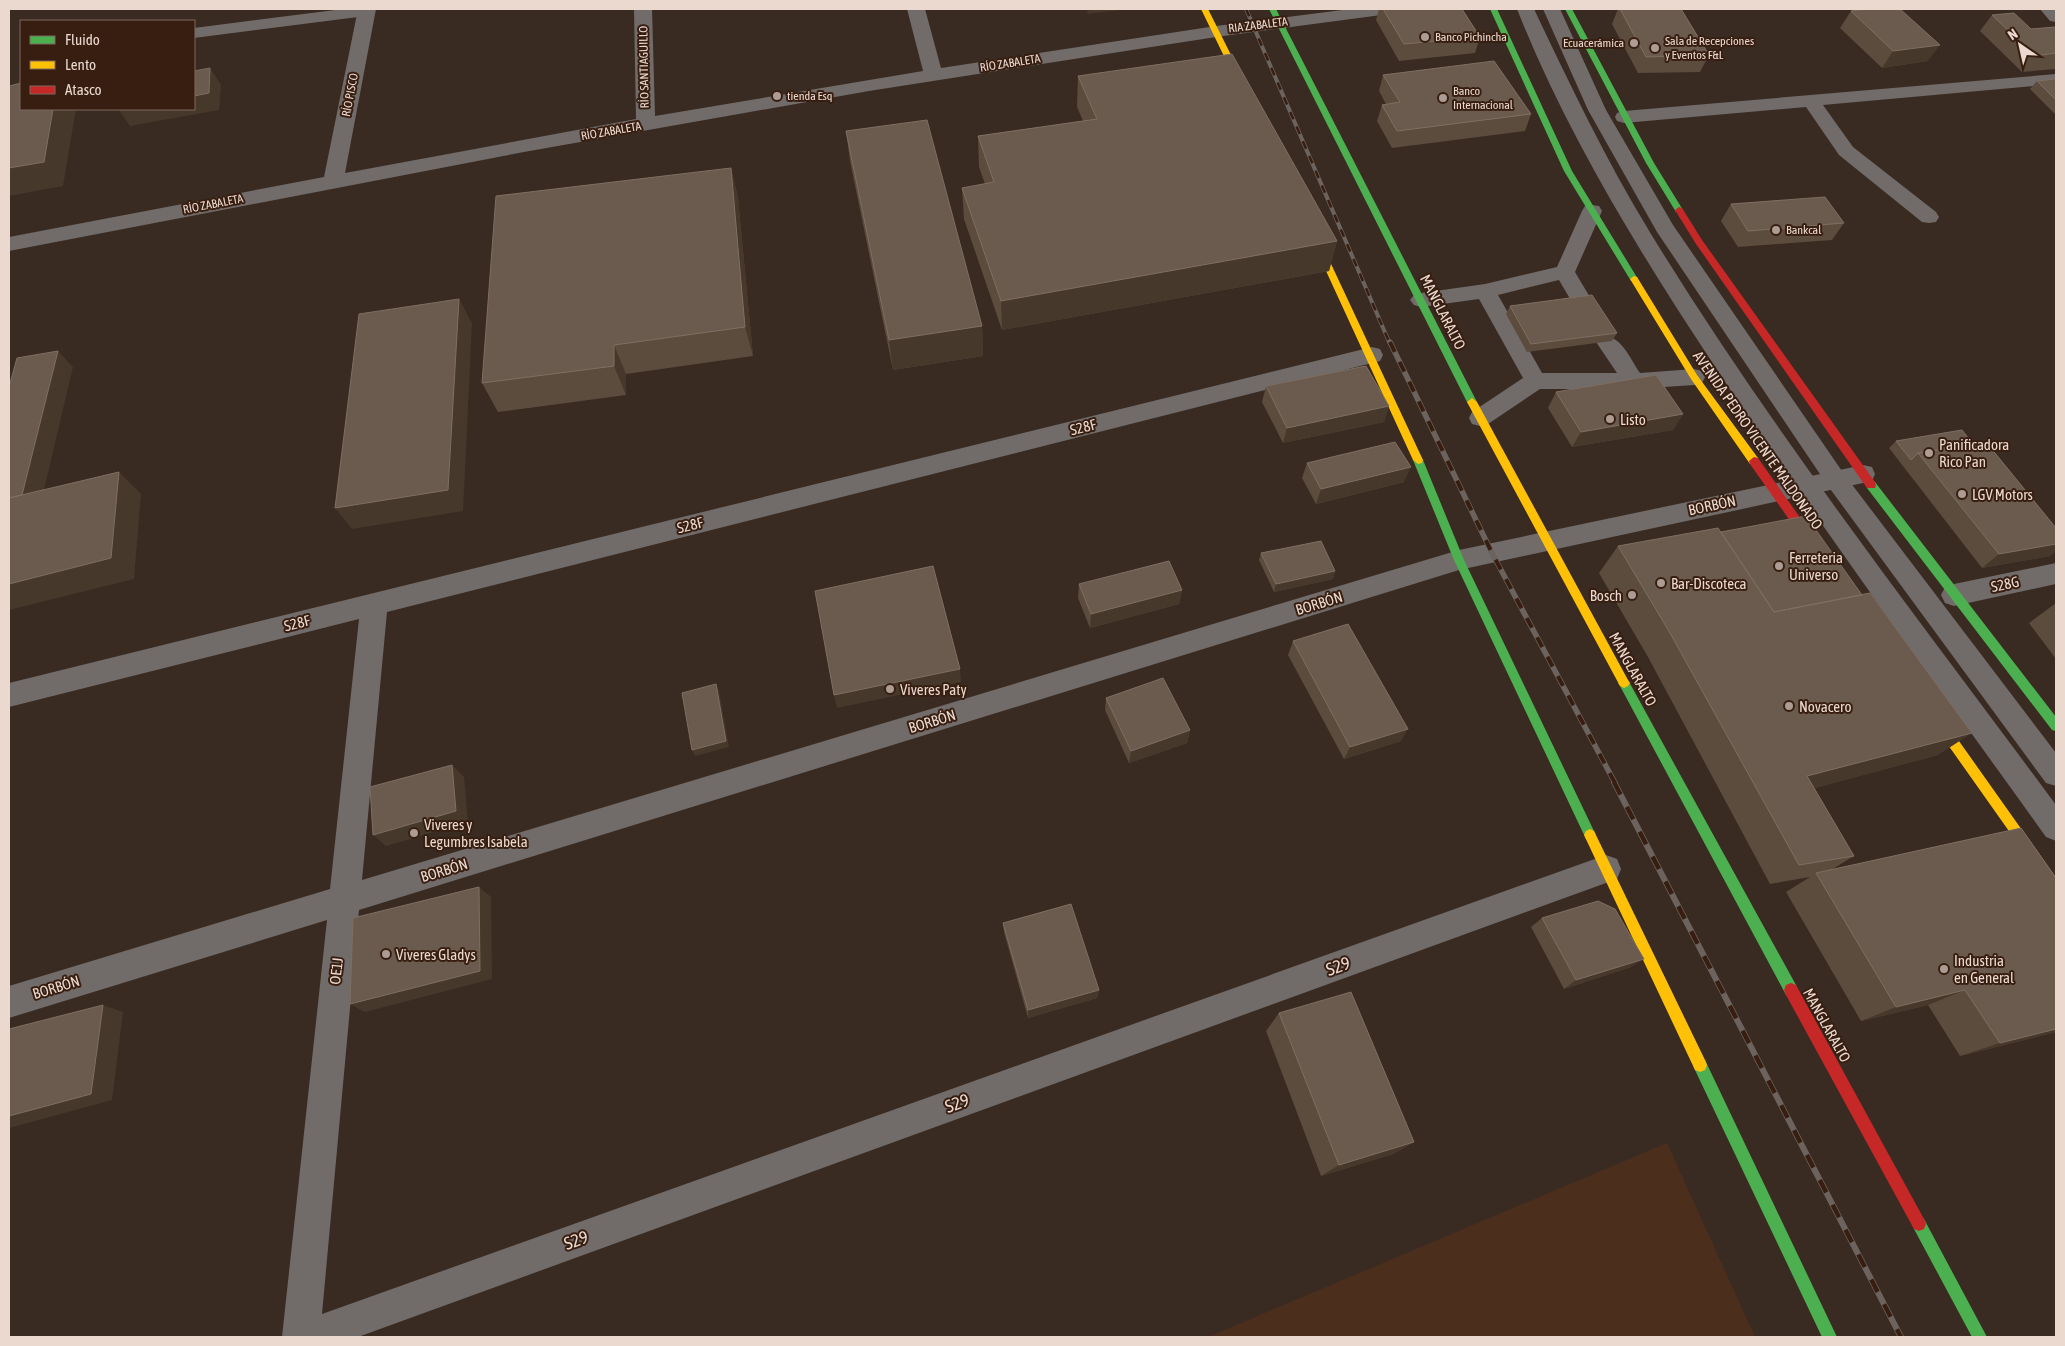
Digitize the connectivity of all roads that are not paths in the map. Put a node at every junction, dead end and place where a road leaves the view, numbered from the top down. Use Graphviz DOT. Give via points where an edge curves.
graph roads {
  1 [pos="643,9"];
  2 [pos="916,9"];
  3 [pos="1204,9"];
  4 [pos="1389,9"];
  5 [pos="1493,9"];
  6 [pos="1525,9"];
  7 [pos="1551,9"];
  8 [pos="1568,9"];
  9 [pos="2048,9"];
  10 [pos="366,10"];
  11 [pos="1276,16"];
  12 [pos="2056,17"];
  13 [pos="1216,31"];
  14 [pos="195,32"];
  15 [pos="934,76"];
  16 [pos="2056,80"];
  17 [pos="1812,102"];
  18 [pos="1250,103"];
  19 [pos="1624,117"];
  20 [pos="646,124"];
  21 [pos="333,181"];
  22 [pos="1592,211"];
  23 [pos="1929,218"];
  24 [pos="1307,220"];
  25 [pos="9,244"];
  26 [pos="1565,272"];
  27 [pos="1485,291"];
  28 [pos="1421,300"];
  29 [pos="1583,304"];
  30 [pos="1607,342"];
  31 [pos="1372,355"];
  32 [pos="1694,377"];
  33 [pos="1536,381"];
  34 [pos="1634,381"];
  35 [pos="1480,418"];
  36 [pos="1863,474"];
  37 [pos="1836,480"];
  38 [pos="1808,485"];
  39 [pos="1775,492"];
  40 [pos="1546,541"];
  41 [pos="1820,555"];
  42 [pos="1460,560"];
  43 [pos="2056,574"];
  44 [pos="1954,594"];
  45 [pos="374,604"];
  46 [pos="9,695"];
  47 [pos="1927,706"];
  48 [pos="2056,726"];
  49 [pos="2056,774"];
  50 [pos="2056,828"];
  51 [pos="1606,869"];
  52 [pos="2056,888"];
  53 [pos="343,900"];
  54 [pos="9,1002"];
  55 [pos="301,1337"];
  56 [pos="308,1337"];
  57 [pos="1830,1337"];
  58 [pos="1980,1337"];
  1 -- 20 [label="street, RÍO SANTIAGUILLO"];
  2 -- 15 [label="street"];
  3 -- 13 [label="main road"];
  4 -- 11 [label="street, RIA ZABALETA"];
  5 -- 22 [label="main road, AVENIDA PEDRO VICENTE MALDONADO" via="1568,171"];
  6 -- 38 [label="lane" via="1570,104 1642,235"];
  7 -- 37 [label="lane" via="1596,110 1664,227"];
  8 -- 19 [label="main road"];
  9 -- 12 [label="lane"];
  10 -- 14 [label="lane"];
  10 -- 21 [label="street, RÍO PISCO"];
  11 -- 13 [label="street, RIA ZABALETA"];
  11 -- 28 [label="main road, MANGLARALTO"];
  13 -- 15 [label="street, RÍO ZABALETA"];
  13 -- 18 [label="main road"];
  15 -- 20 [label="street, RÍO ZABALETA"];
  16 -- 17 [label="lane"];
  17 -- 19 [label="lane"];
  17 -- 23 [label="lane" via="1846,151"];
  19 -- 36 [label="main road" via="1699,242"];
  20 -- 21 [label="street, RÍO ZABALETA"];
  21 -- 25 [label="street, RÍO ZABALETA"];
  22 -- 26 [label="lane"];
  22 -- 32 [label="main road, AVENIDA PEDRO VICENTE MALDONADO"];
  24 -- 31 [label="main road"];
  26 -- 27 [label="lane"];
  26 -- 29 [label="lane"];
  27 -- 28 [label="lane"];
  27 -- 33 [label="lane"];
  28 -- 35 [label="main road, MANGLARALTO"];
  30 -- 34 [label="lane"];
  31 -- 42 [label="main road"];
  31 -- 45 [label="street, S28F"];
  32 -- 34 [label="lane"];
  32 -- 39 [label="main road, AVENIDA PEDRO VICENTE MALDONADO"];
  33 -- 34 [label="lane"];
  33 -- 35 [label="lane"];
  35 -- 40 [label="main road, MANGLARALTO"];
  36 -- 37 [label="street, BORBÓN"];
  36 -- 44 [label="main road"];
  37 -- 38 [label="street, BORBÓN"];
  37 -- 49 [label="lane"];
  38 -- 39 [label="street, BORBÓN"];
  38 -- 50 [label="lane"];
  39 -- 40 [label="street, BORBÓN"];
  39 -- 41 [label="main road, AVENIDA PEDRO VICENTE MALDONADO"];
  40 -- 42 [label="street, BORBÓN"];
  40 -- 58 [label="main road, MANGLARALTO"];
  42 -- 51 [label="main road"];
  42 -- 53 [label="street, BORBÓN"];
  43 -- 44 [label="street, S28G"];
  44 -- 48 [label="main road"];
  45 -- 46 [label="street, S28F"];
  45 -- 53 [label="street, OE1J"];
  47 -- 52 [label="main road"];
  51 -- 56 [label="street, S29"];
  51 -- 57 [label="main road"];
  53 -- 54 [label="street, BORBÓN"];
  53 -- 55 [label="street, OE1J"];
}
